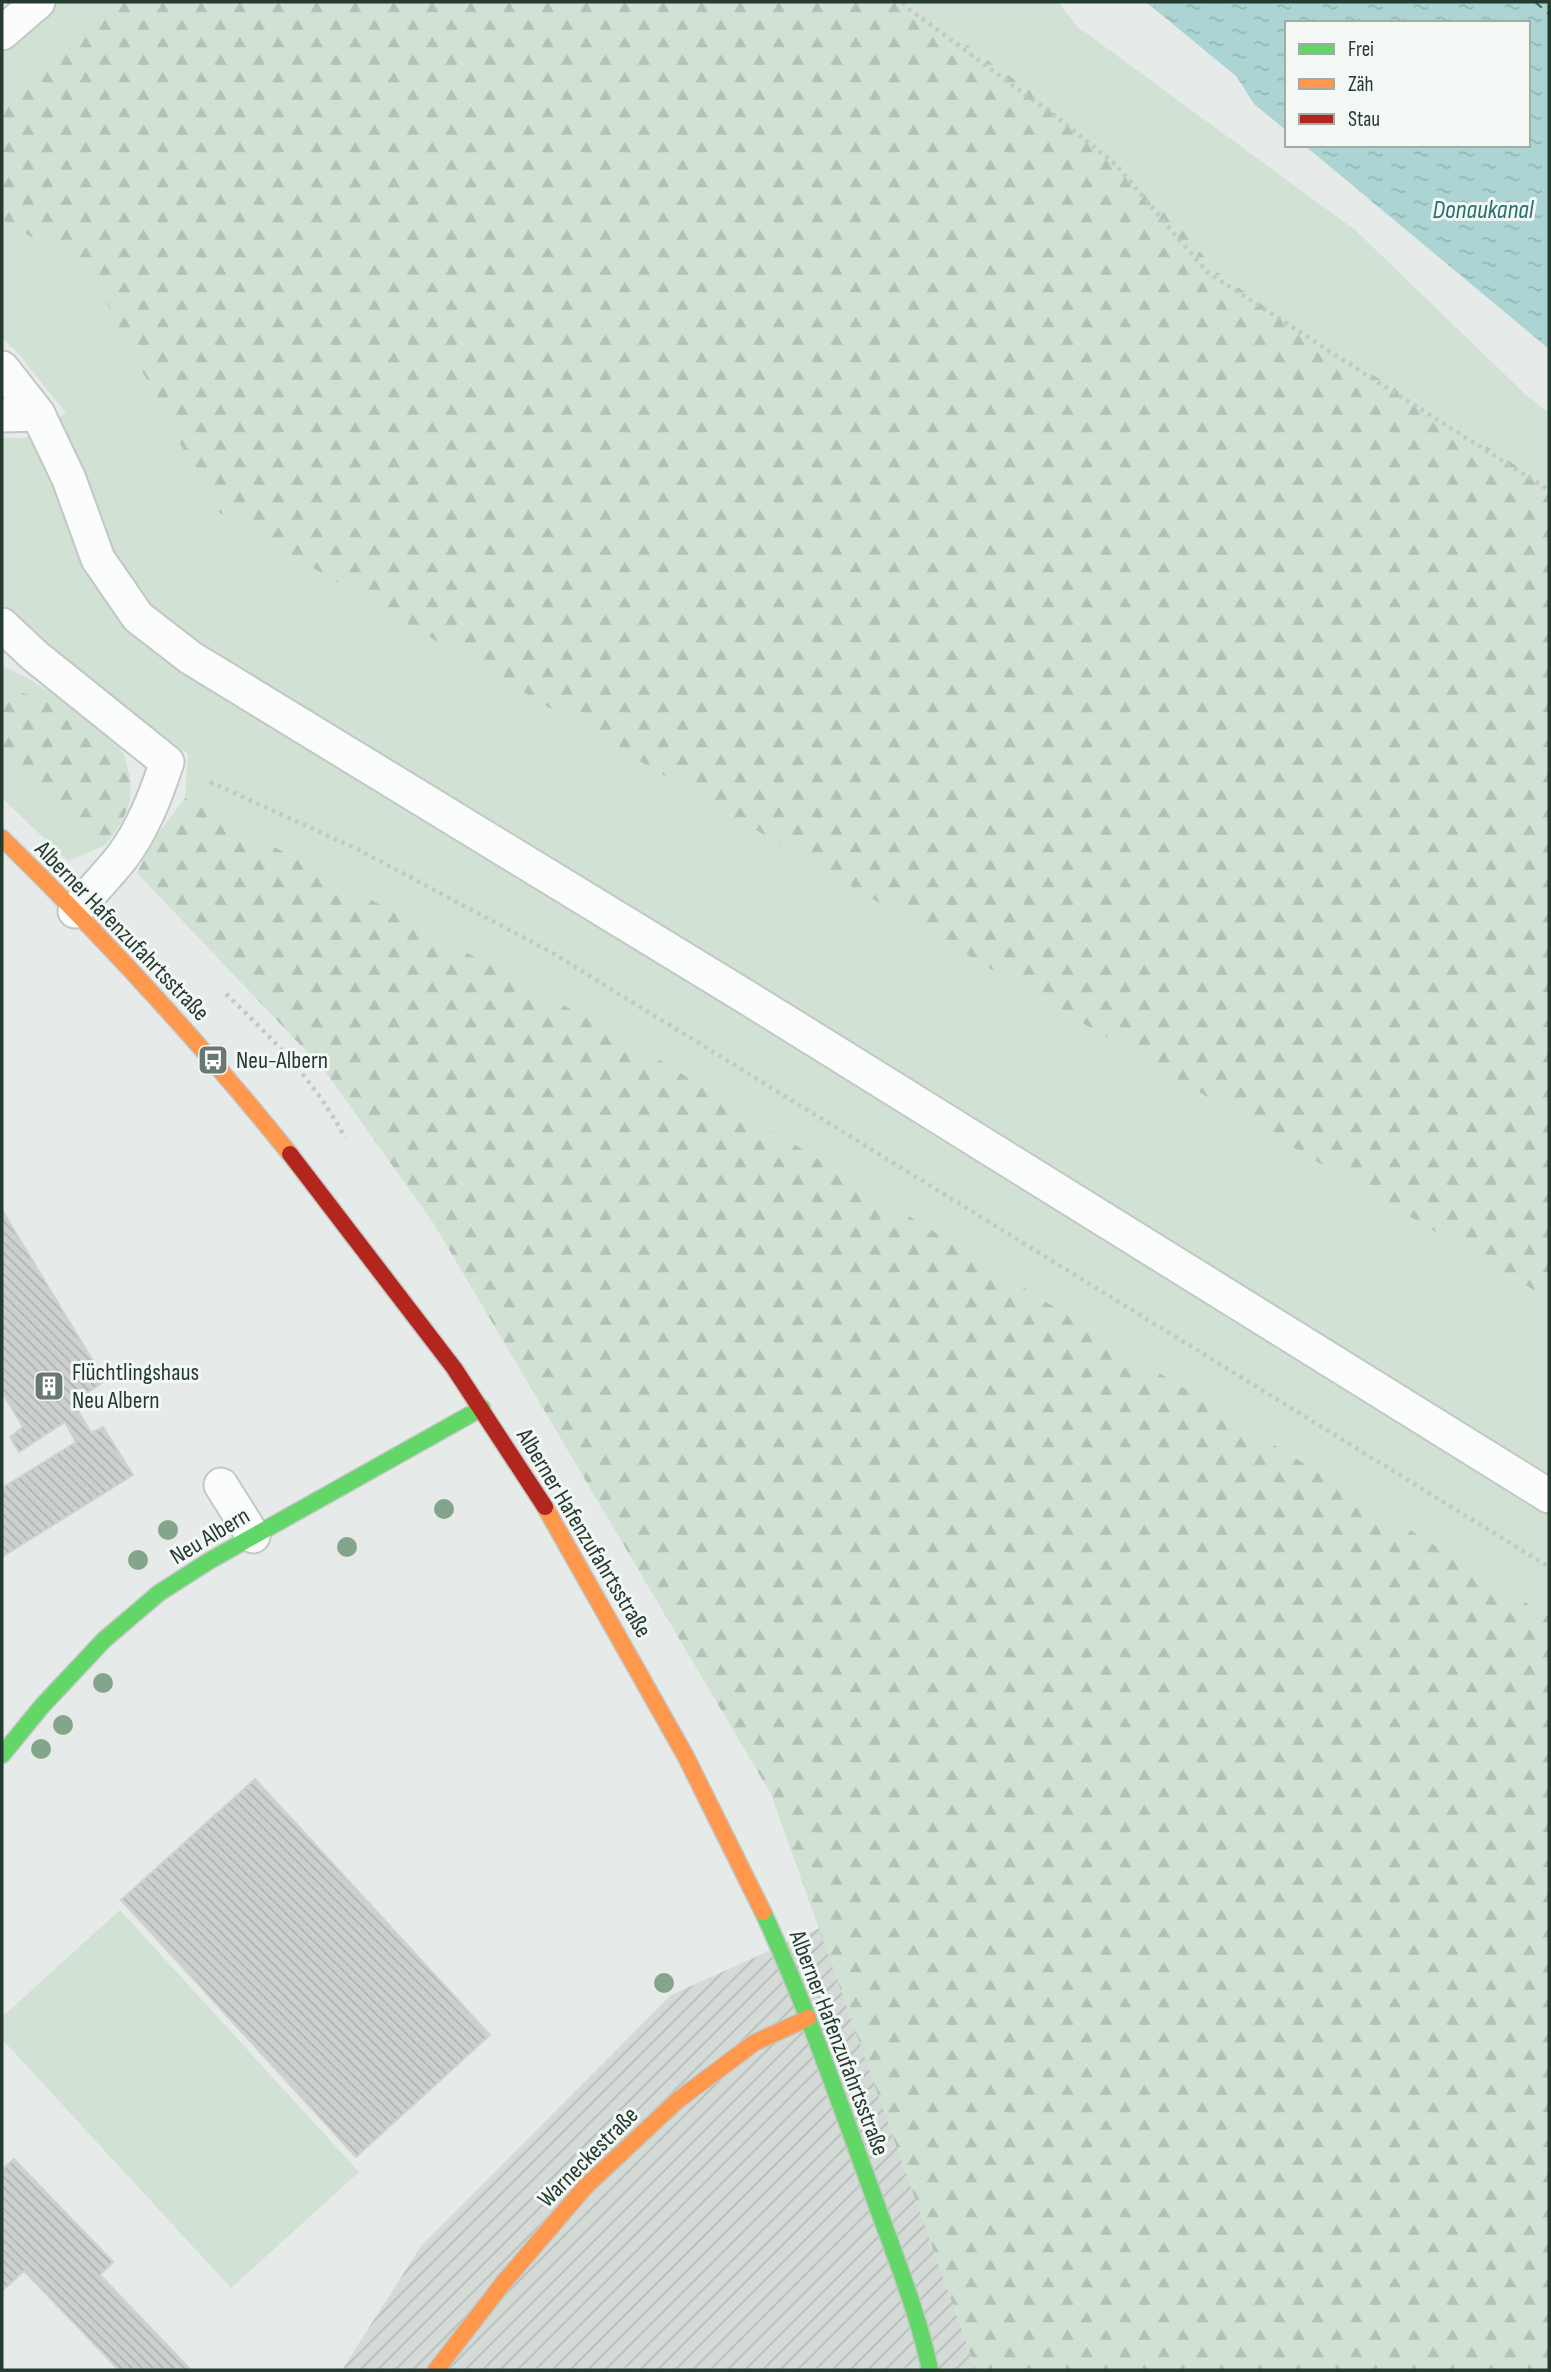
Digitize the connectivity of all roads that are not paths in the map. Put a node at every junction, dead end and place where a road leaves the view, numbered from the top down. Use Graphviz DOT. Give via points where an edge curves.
graph roads {
  1 [pos="38,2"];
  2 [pos="2,33"];
  3 [pos="2,368"];
  4 [pos="38,414"];
  5 [pos="2,415"];
  6 [pos="2,625"];
  7 [pos="2,650"];
  8 [pos="35,656"];
  9 [pos="2,838"];
  10 [pos="75,911"];
  11 [pos="482,1408"];
  12 [pos="221,1485"];
  13 [pos="1549,1496"];
  14 [pos="253,1536"];
  15 [pos="2,1755"];
  16 [pos="808,2018"];
  17 [pos="436,2370"];
  18 [pos="930,2370"];
  1 -- 2 [label="lane"];
  3 -- 4 [label="lane"];
  4 -- 5 [label="lane"];
  4 -- 13 [label="lane" via="69,479 98,559 138,617 191,658 739,992"];
  6 -- 8 [label="lane"];
  7 -- 8 [label="lane"];
  8 -- 10 [label="lane" via="167,762 147,814 123,855"];
  9 -- 10 [label="main road, Alberner Hafenzufahrtsstraße"];
  10 -- 11 [label="main road, Alberner Hafenzufahrtsstraße" via="140,978 287,1147"];
  11 -- 14 [label="main road, Neu Albern"];
  11 -- 16 [label="main road, Alberner Hafenzufahrtsstraße" via="573,1553 679,1743 758,1902"];
  12 -- 14 [label="lane"];
  14 -- 15 [label="main road, Neu Albern" via="159,1594 104,1640"];
  16 -- 17 [label="main road, Warneckestraße" via="754,2043 688,2091 585,2187"];
  16 -- 18 [label="main road, Alberner Hafenzufahrtsstraße" via="921,2329"];
}
